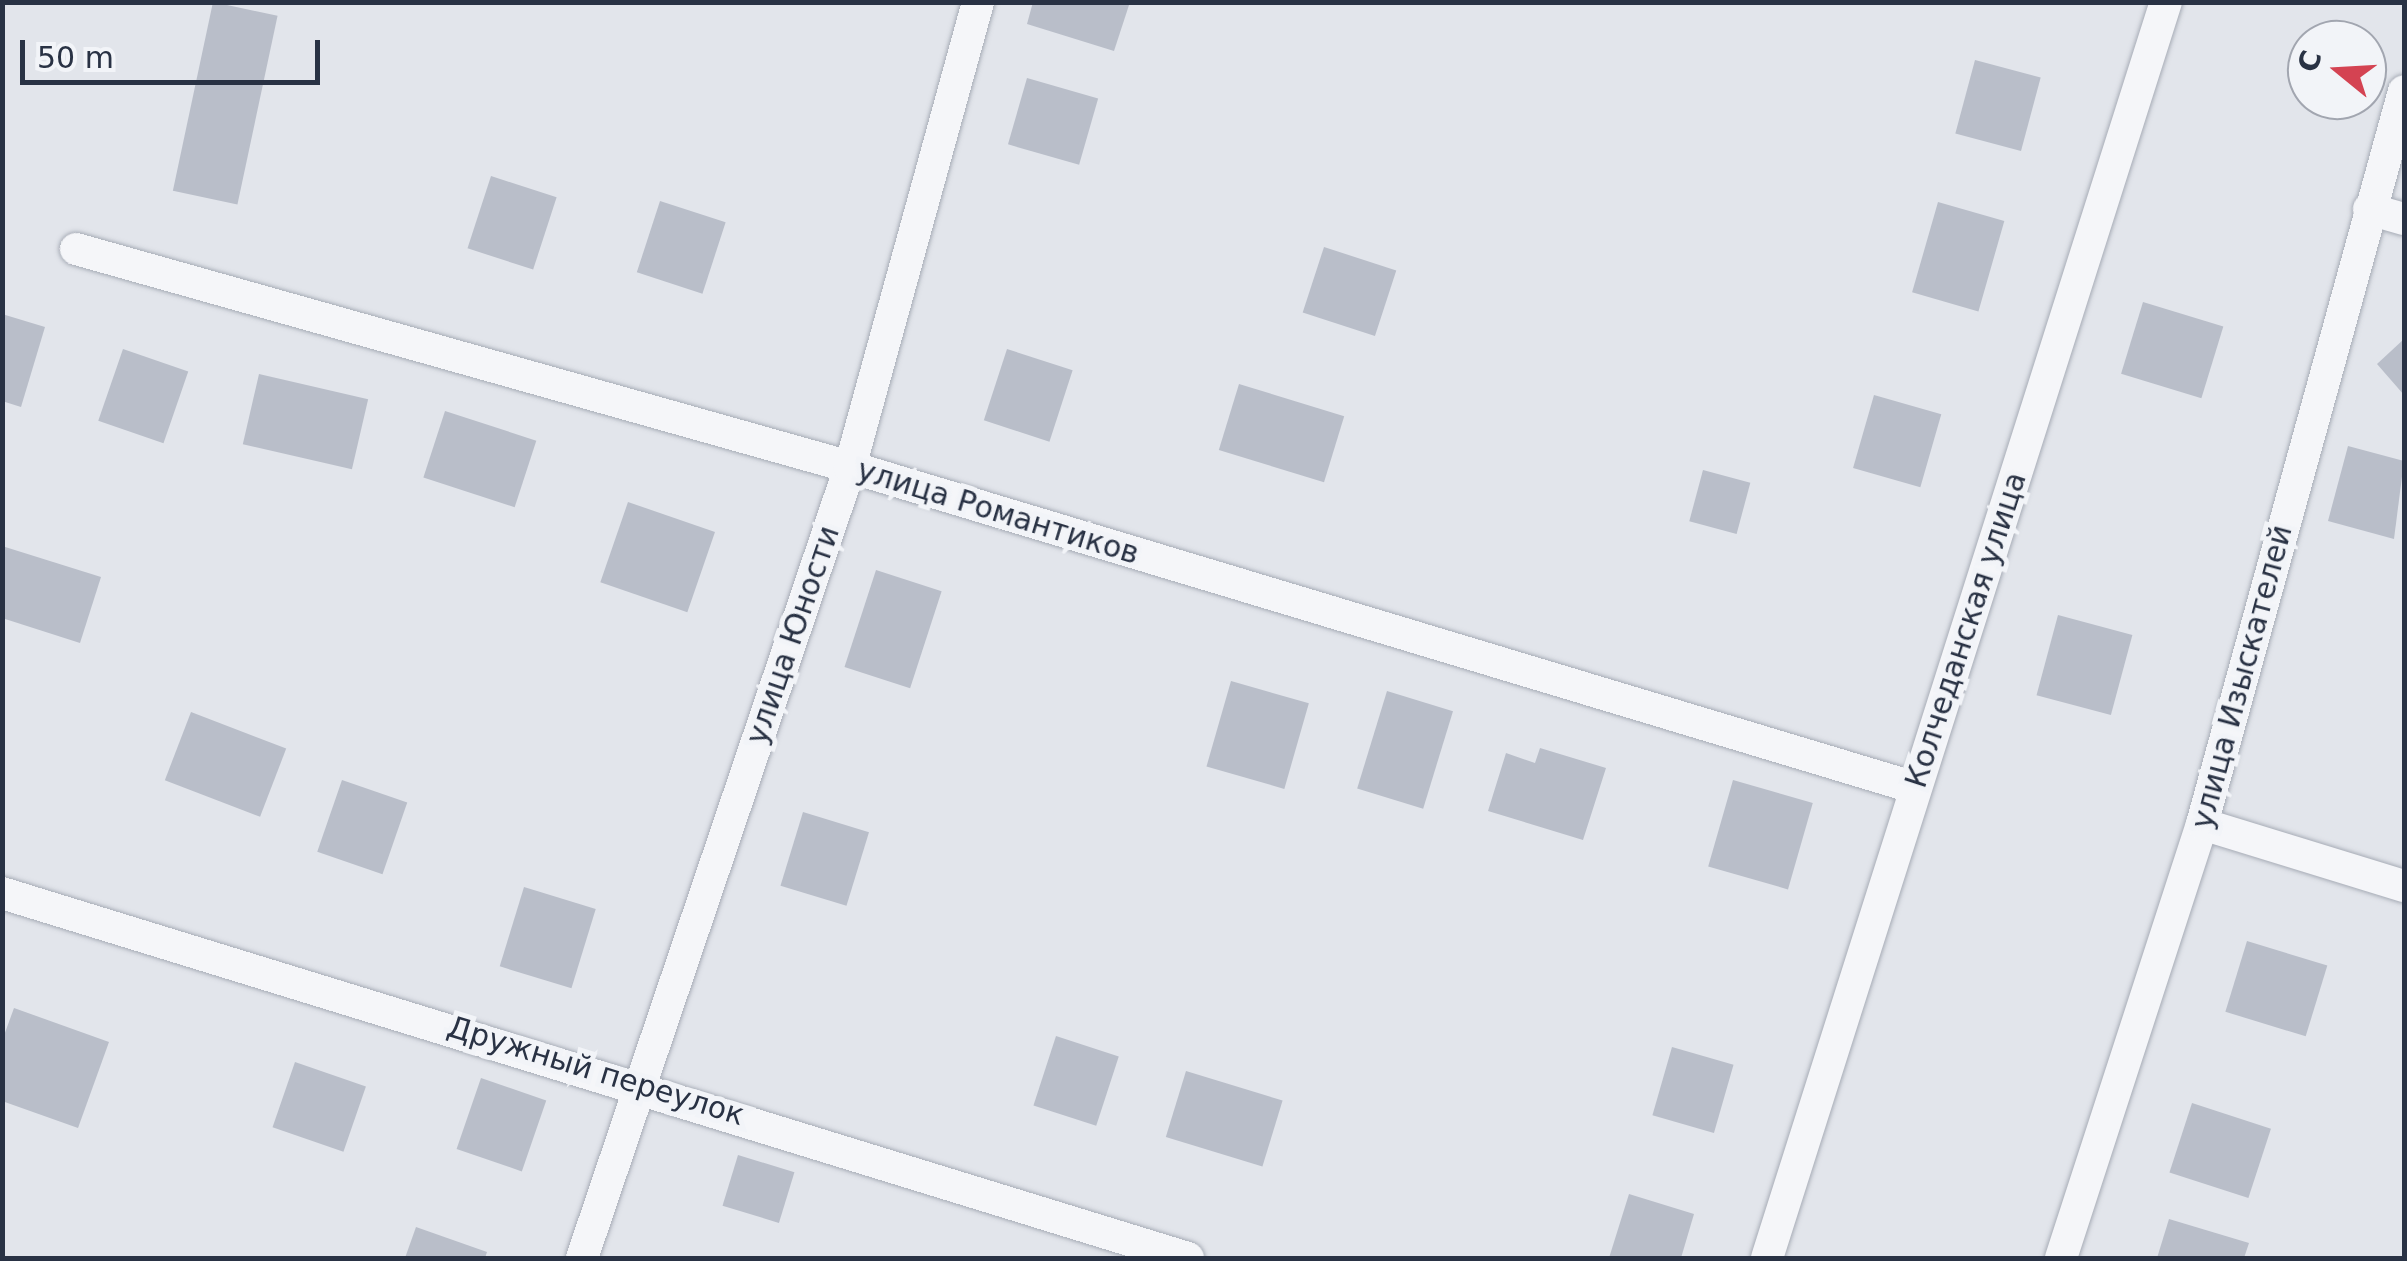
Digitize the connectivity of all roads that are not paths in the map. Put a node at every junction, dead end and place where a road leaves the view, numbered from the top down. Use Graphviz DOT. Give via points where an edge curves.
graph roads {
  1 [pos="978,2"];
  2 [pos="2166,2"];
  3 [pos="2404,91"];
  4 [pos="2369,208"];
  5 [pos="2404,219"];
  6 [pos="76,249"];
  7 [pos="850,467"];
  8 [pos="1916,788"];
  9 [pos="2202,824"];
  10 [pos="2404,886"];
  11 [pos="2,893"];
  12 [pos="640,1085"];
  13 [pos="582,1258"];
  14 [pos="1188,1258"];
  15 [pos="1767,1258"];
  16 [pos="2061,1258"];
  1 -- 7 [label="street, улица Юности"];
  2 -- 8 [label="street, Колчеданская улица"];
  3 -- 4 [label="street, улица Изыскателей"];
  4 -- 5 [label="street"];
  4 -- 9 [label="street, улица Изыскателей"];
  6 -- 7 [label="street, улица Романтиков"];
  7 -- 8 [label="street, улица Романтиков"];
  7 -- 12 [label="street, улица Юности"];
  8 -- 15 [label="street, Колчеданская улица"];
  9 -- 10 [label="street"];
  9 -- 16 [label="street, улица Изыскателей"];
  11 -- 12 [label="street, Дружный переулок"];
  12 -- 13 [label="street, улица Юности"];
  12 -- 14 [label="street, Дружный переулок"];
}
